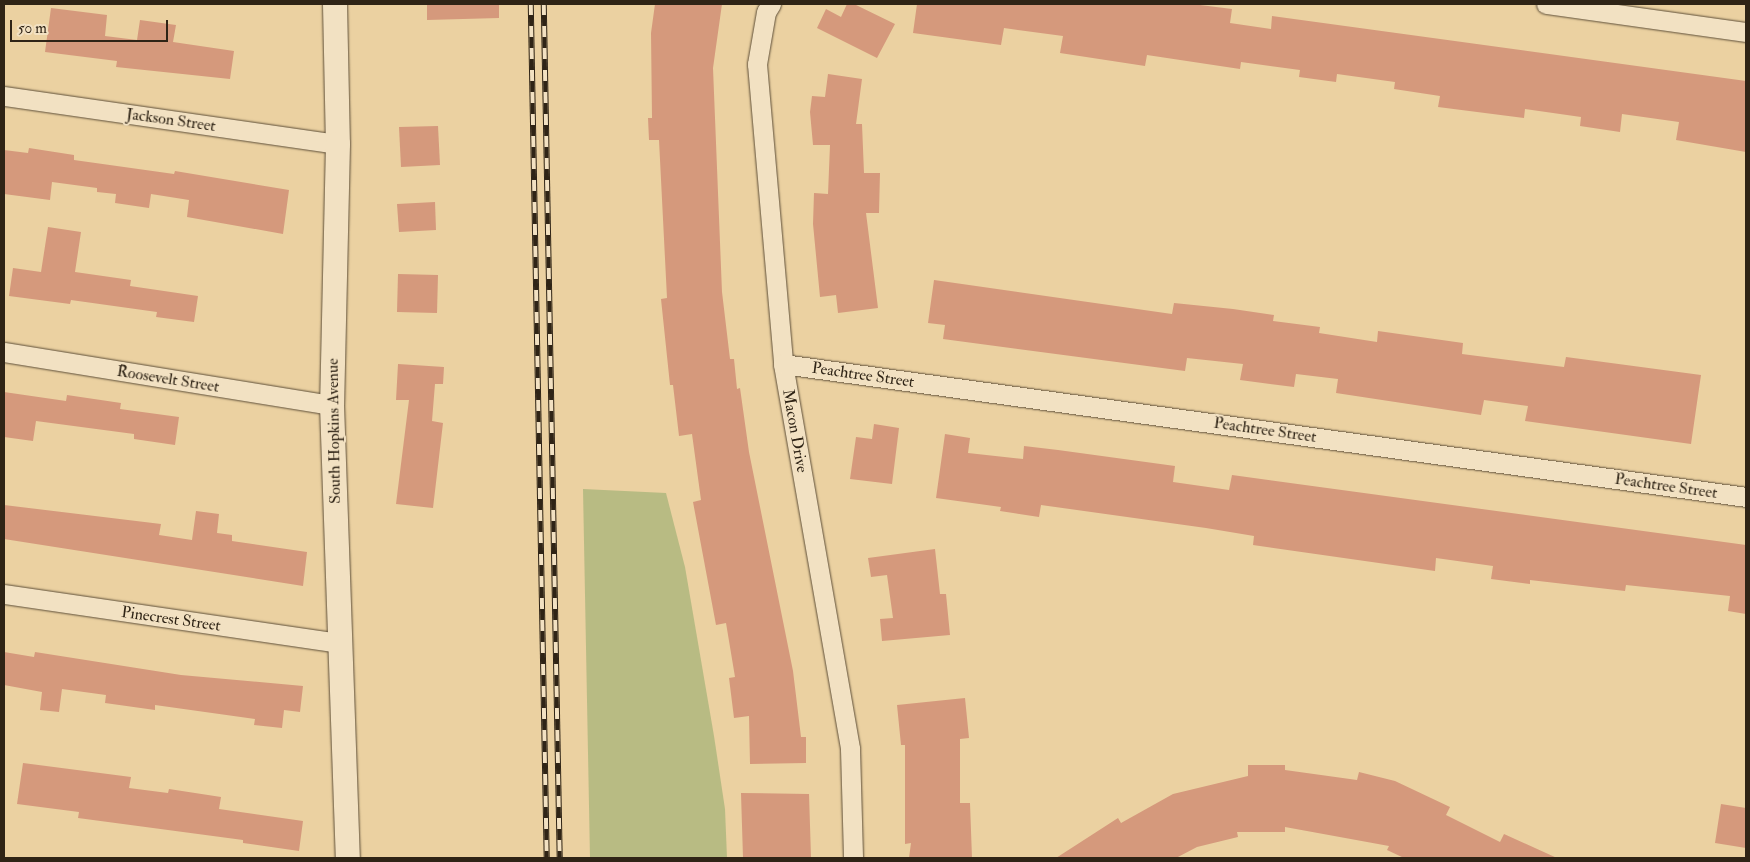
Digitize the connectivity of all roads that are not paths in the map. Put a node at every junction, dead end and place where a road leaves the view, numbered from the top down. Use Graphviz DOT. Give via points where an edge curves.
graph roads {
  1 [pos="335,4"];
  2 [pos="771,4"];
  3 [pos="1546,4"];
  4 [pos="1746,32"];
  5 [pos="4,96"];
  6 [pos="338,144"];
  7 [pos="4,352"];
  8 [pos="783,364"];
  9 [pos="332,405"];
  10 [pos="1746,497"];
  11 [pos="4,594"];
  12 [pos="339,643"];
  13 [pos="348,858"];
  14 [pos="853,858"];
  1 -- 6 [label="street, South Hopkins Avenue"];
  2 -- 8 [label="street, Macon Drive" via="766,12 757,64"];
  3 -- 4 [label="street"];
  5 -- 6 [label="street, Jackson Street"];
  6 -- 9 [label="street, South Hopkins Avenue"];
  7 -- 9 [label="street, Roosevelt Street"];
  8 -- 10 [label="street, Peachtree Street"];
  8 -- 14 [label="street, Macon Drive" via="850,749"];
  9 -- 12 [label="street, South Hopkins Avenue"];
  11 -- 12 [label="street, Pinecrest Street"];
  12 -- 13 [label="street, South Hopkins Avenue"];
}
